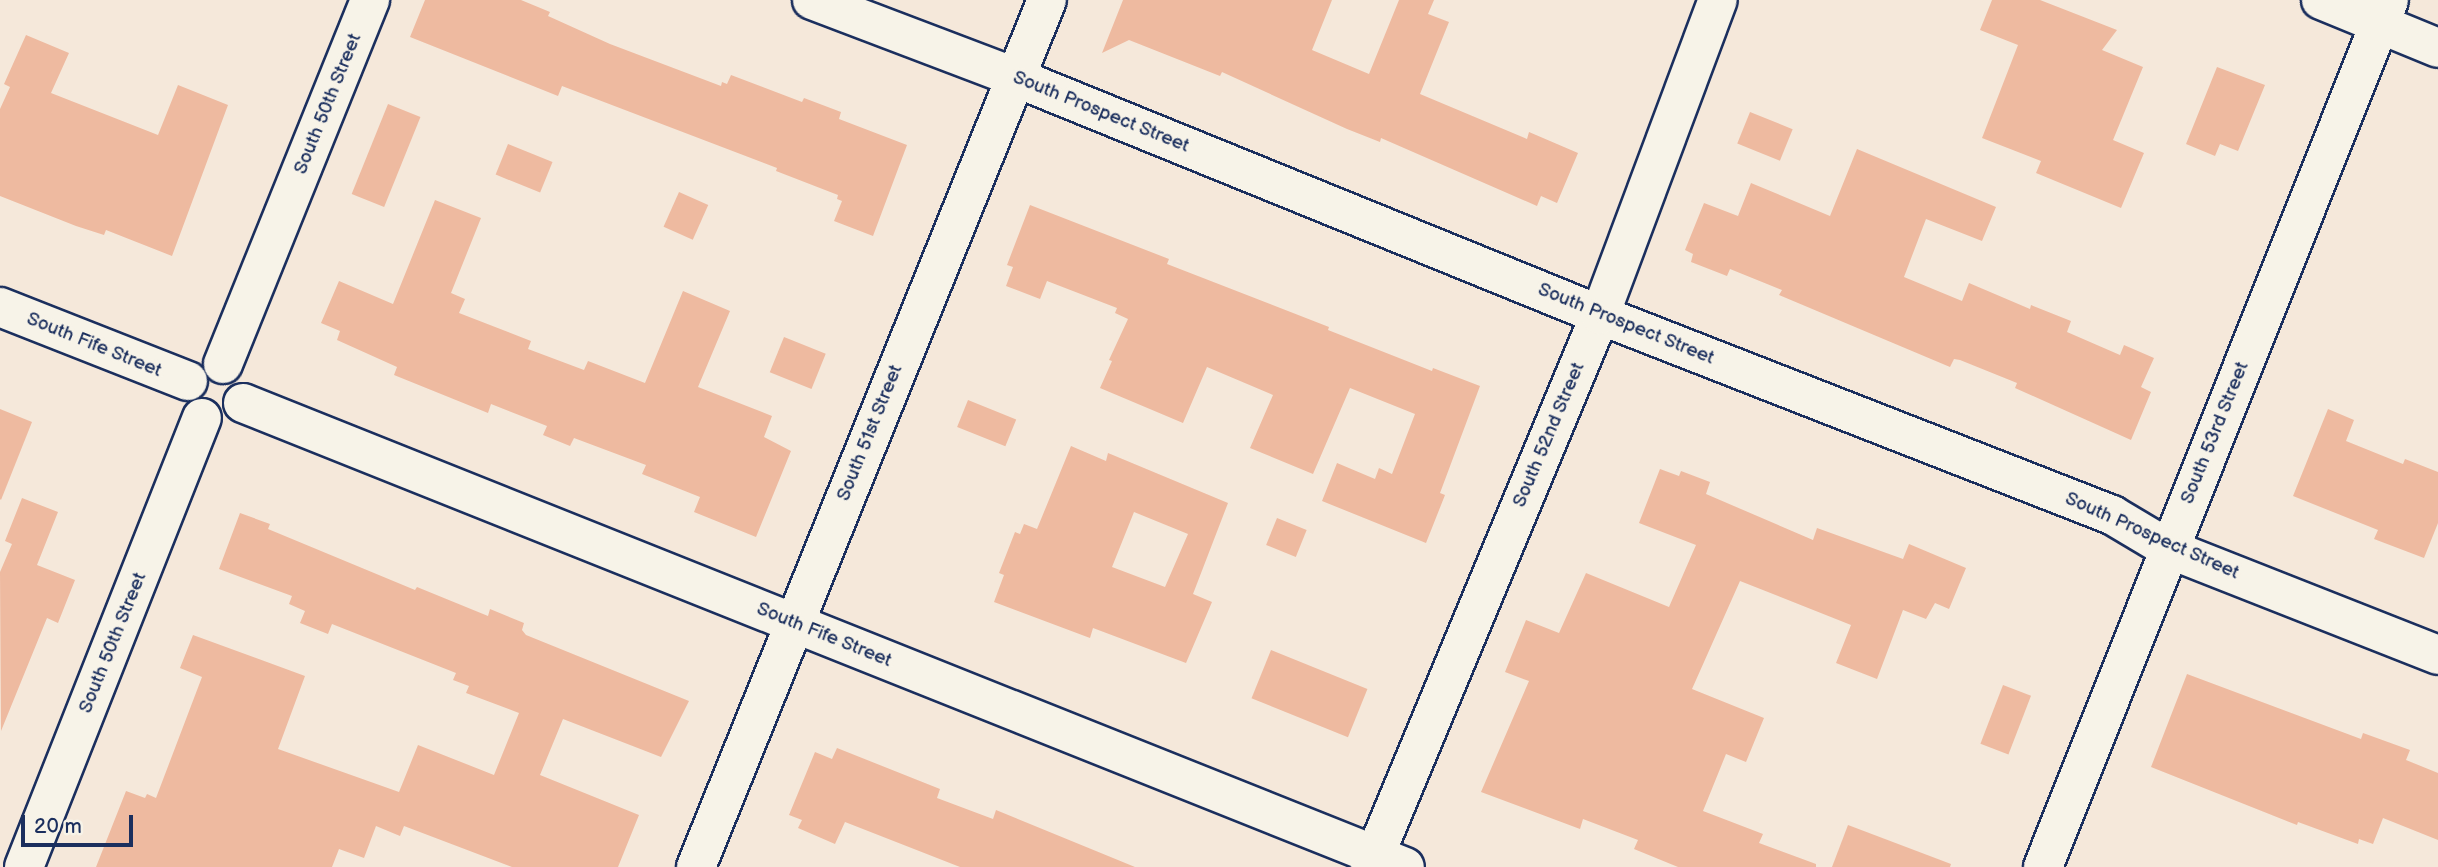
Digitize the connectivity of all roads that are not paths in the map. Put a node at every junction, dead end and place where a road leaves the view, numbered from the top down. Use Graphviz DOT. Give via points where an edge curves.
graph roads {
  1 [pos="370,0"];
  2 [pos="811,0"];
  3 [pos="1046,0"];
  4 [pos="1718,0"];
  5 [pos="2320,0"];
  6 [pos="2385,12"];
  7 [pos="2438,48"];
  8 [pos="1017,78"];
  9 [pos="0,307"];
  10 [pos="1600,315"];
  11 [pos="223,364"];
  12 [pos="188,381"];
  13 [pos="243,403"];
  14 [pos="202,418"];
  15 [pos="2169,549"];
  16 [pos="793,622"];
  17 [pos="2438,655"];
  18 [pos="1383,863"];
  19 [pos="24,867"];
  20 [pos="696,867"];
  21 [pos="2043,867"];
  1 -- 11 [label="street, South 50th Street"];
  2 -- 8 [label="street, South Prospect Street"];
  3 -- 8 [label="street, South 51st Street"];
  4 -- 10 [label="street, South 52nd Street"];
  5 -- 6 [label="street"];
  6 -- 7 [label="street"];
  6 -- 15 [label="street, South 53rd Street"];
  8 -- 10 [label="street, South Prospect Street"];
  8 -- 16 [label="street, South 51st Street"];
  9 -- 12 [label="street, South Fife Street"];
  10 -- 15 [label="street, South Prospect Street" via="2112,515"];
  10 -- 18 [label="street, South 52nd Street"];
  11 -- 12 [label="street" via="199,368"];
  11 -- 13 [label="street" via="244,384"];
  12 -- 14 [label="street" via="190,407"];
  13 -- 14 [label="street" via="238,412 221,422"];
  13 -- 16 [label="street, South Fife Street"];
  14 -- 19 [label="street, South 50th Street"];
  15 -- 17 [label="street, South Prospect Street"];
  15 -- 21 [label="street, South 53rd Street"];
  16 -- 18 [label="street, South Fife Street"];
  16 -- 20 [label="street, South 51st Street"];
}
